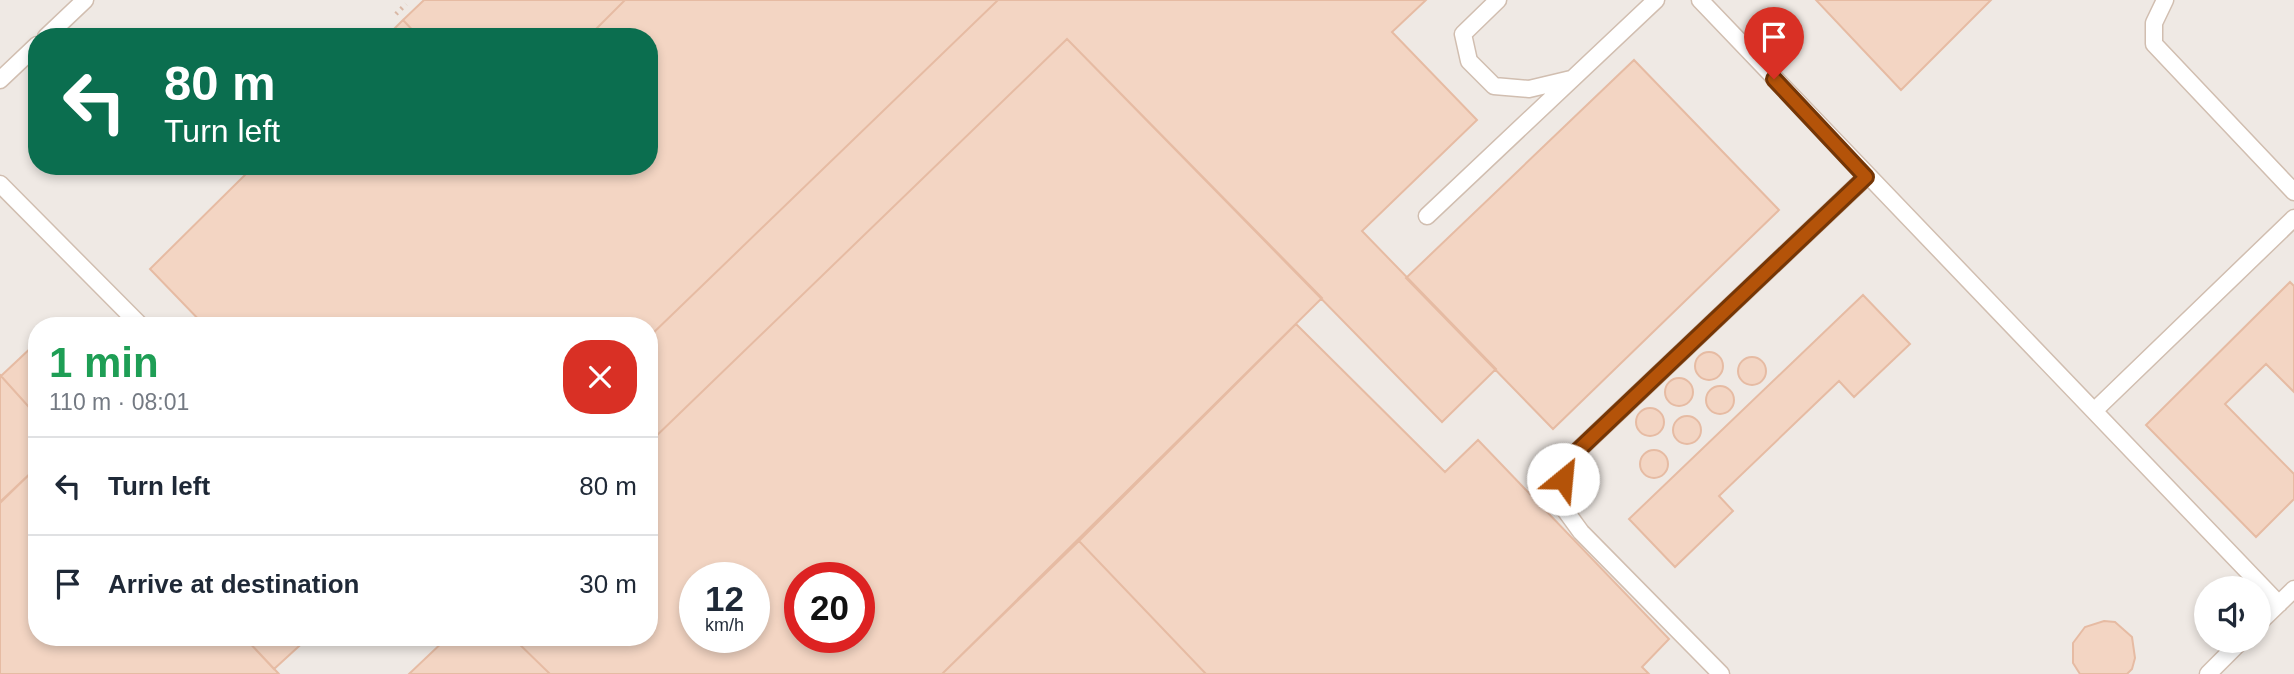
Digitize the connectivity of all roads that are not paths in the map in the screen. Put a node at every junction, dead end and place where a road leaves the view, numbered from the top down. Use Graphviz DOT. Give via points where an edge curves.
graph roads {
  1 [pos="85,0"];
  2 [pos="1498,0"];
  3 [pos="1656,0"];
  4 [pos="1700,0"];
  5 [pos="2165,0"];
  6 [pos="55,28"];
  7 [pos="28,54"];
  8 [pos="1572,79"];
  9 [pos="0,80"];
  10 [pos="1866,177"];
  11 [pos="0,184"];
  12 [pos="2294,192"];
  13 [pos="1427,216"];
  14 [pos="2294,218"];
  15 [pos="132,317"];
  16 [pos="2094,411"];
  17 [pos="2294,589"];
  18 [pos="2279,604"];
  19 [pos="2271,612"];
  20 [pos="2229,653"];
  21 [pos="1721,674"];
  22 [pos="2208,674"];
  1 -- 6 [label="lane"];
  2 -- 8 [label="lane" via="1463,34 1469,61 1494,86 1529,89"];
  3 -- 8 [label="lane"];
  4 -- 10 [label="lane"];
  5 -- 12 [label="lane" via="2154,23 2154,44"];
  7 -- 9 [label="lane"];
  8 -- 13 [label="lane"];
  10 -- 16 [label="lane"];
  10 -- 21 [label="lane" via="1569,459 1557,499 1581,532"];
  11 -- 15 [label="lane"];
  14 -- 16 [label="lane"];
  16 -- 18 [label="lane"];
  17 -- 18 [label="lane"];
  18 -- 19 [label="lane"];
  20 -- 22 [label="lane"];
}
